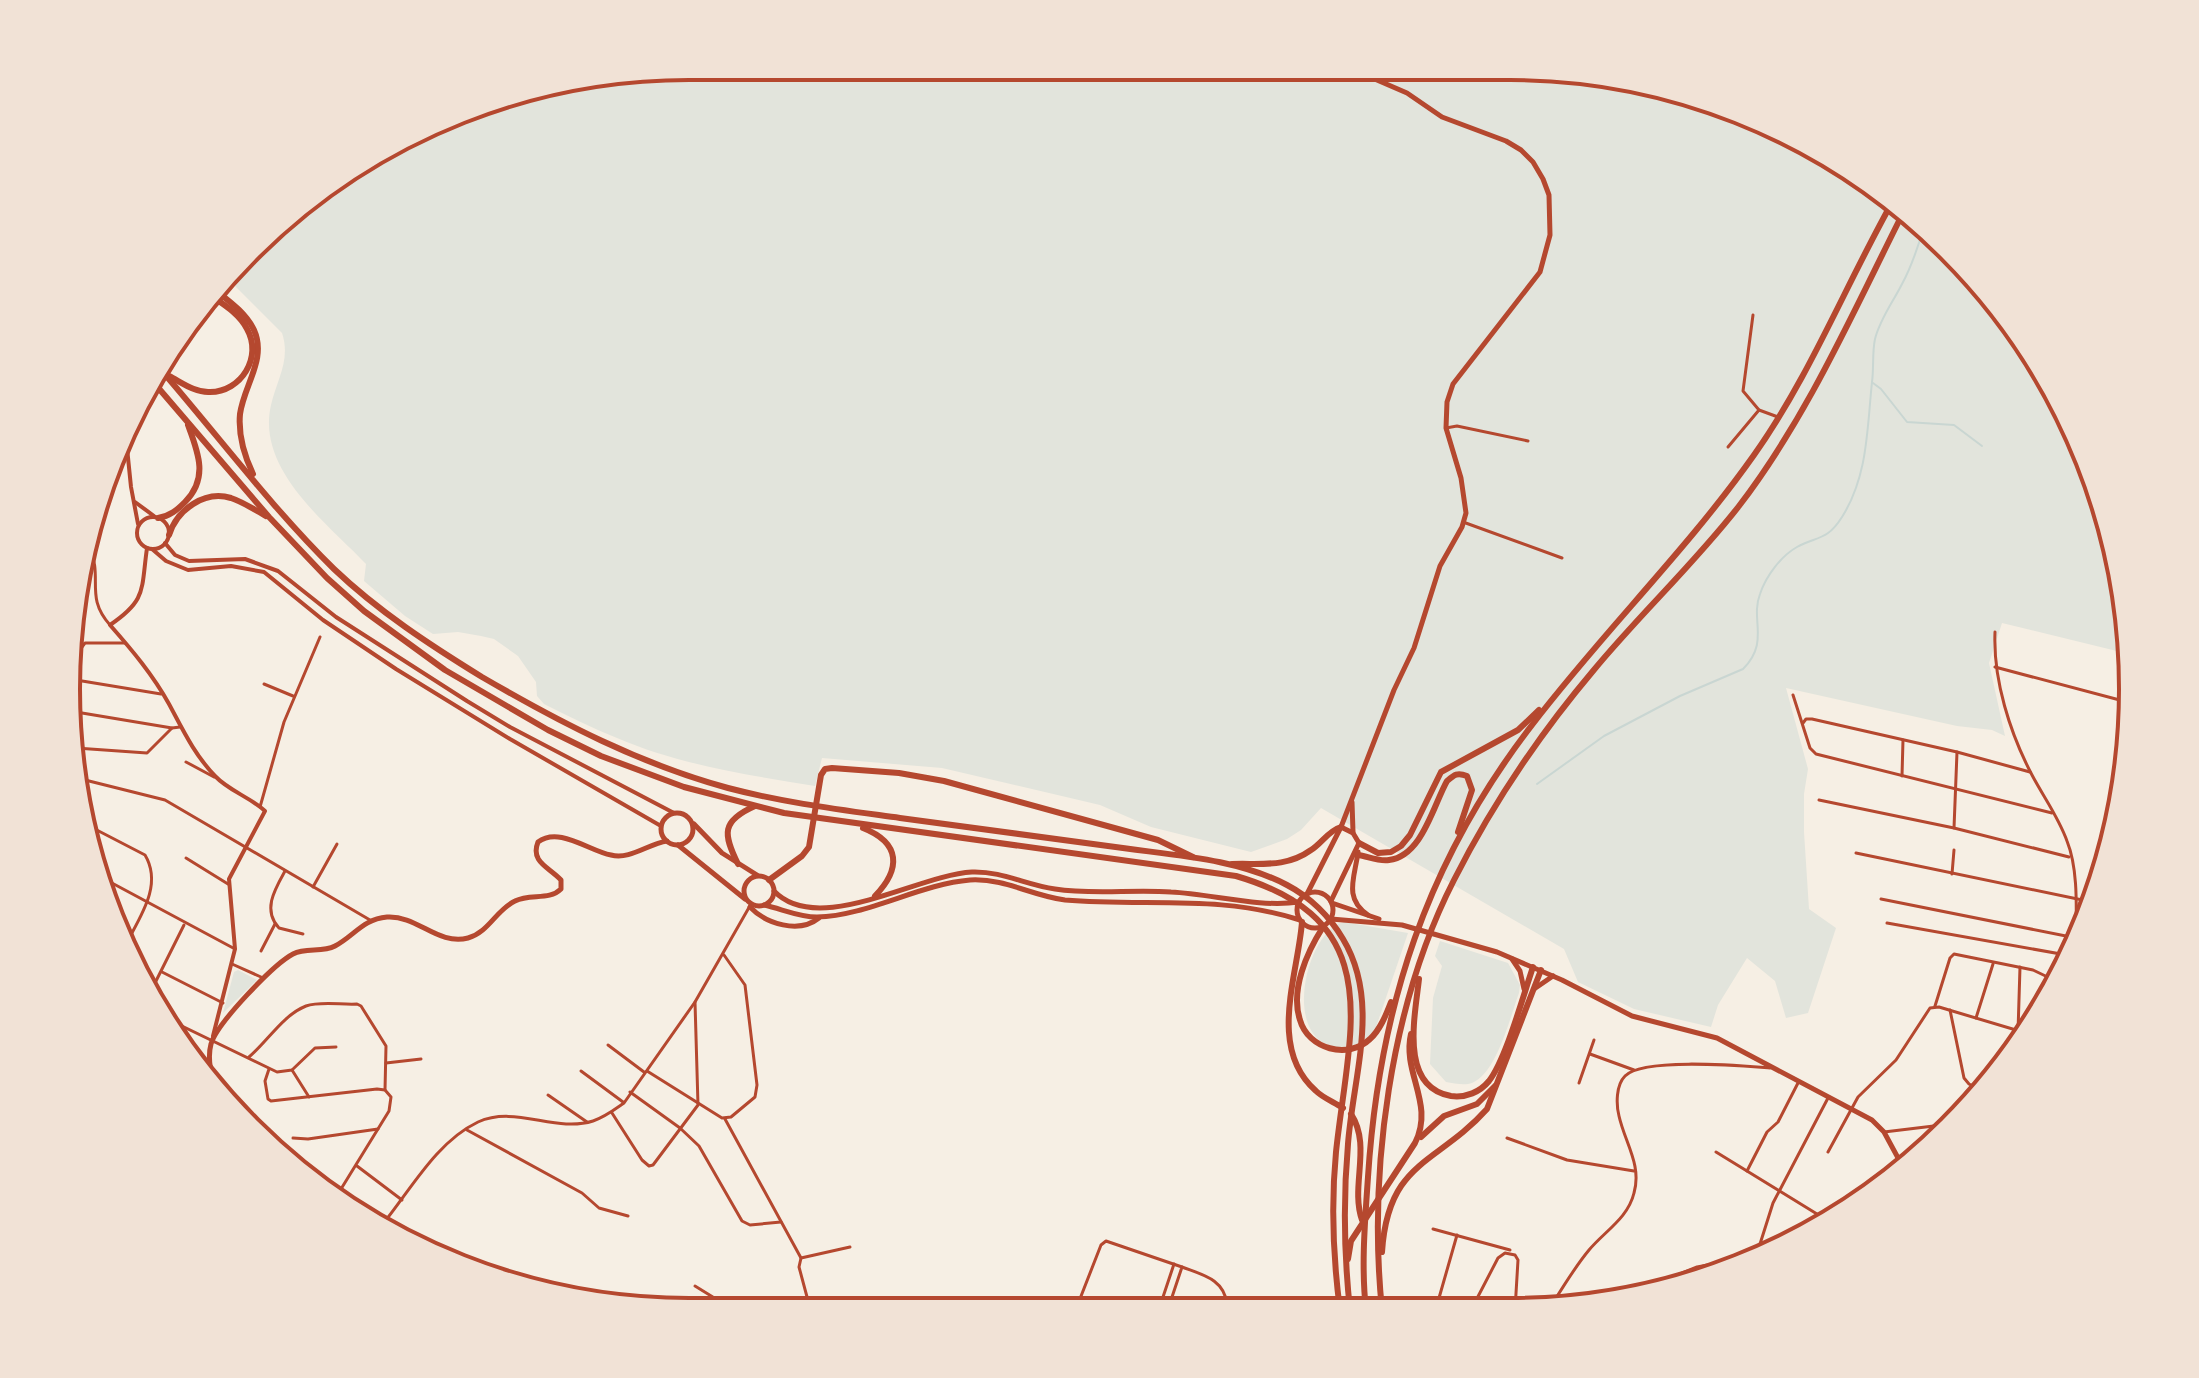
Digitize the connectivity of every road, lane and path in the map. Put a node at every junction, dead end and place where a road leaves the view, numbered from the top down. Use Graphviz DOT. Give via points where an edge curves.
graph roads {
  1 [pos="1377,80"];
  2 [pos="1888,211"];
  3 [pos="1899,221"];
  4 [pos="223,297"];
  5 [pos="219,302"];
  6 [pos="1753,315"];
  7 [pos="168,375"];
  8 [pos="166,377"];
  9 [pos="159,389"];
  10 [pos="1759,410"];
  11 [pos="1778,417"];
  12 [pos="187,422"];
  13 [pos="1446,428"];
  14 [pos="1528,441"];
  15 [pos="1728,447"];
  16 [pos="128,451"];
  17 [pos="258,484"];
  18 [pos="134,501"];
  19 [pos="189,503"];
  20 [pos="178,512"];
  21 [pos="269,517"];
  22 [pos="157,518"];
  23 [pos="1463,522"];
  24 [pos="138,526"];
  25 [pos="169,535"];
  26 [pos="165,543"];
  27 [pos="150,549"];
  28 [pos="1562,558"];
  29 [pos="94,562"];
  30 [pos="110,625"];
  31 [pos="1995,632"];
  32 [pos="320,637"];
  33 [pos="126,643"];
  34 [pos="81,648"];
  35 [pos="1995,667"];
  36 [pos="80,681"];
  37 [pos="264,684"];
  38 [pos="1561,687"];
  39 [pos="162,694"];
  40 [pos="1793,695"];
  41 [pos="293,696"];
  42 [pos="2119,700"];
  43 [pos="81,713"];
  44 [pos="1803,723"];
  45 [pos="180,727"];
  46 [pos="172,728"];
  47 [pos="1903,740"];
  48 [pos="83,748"];
  49 [pos="1957,752"];
  50 [pos="186,762"];
  51 [pos="2030,772"];
  52 [pos="1902,776"];
  53 [pos="216,777"];
  54 [pos="87,781"];
  55 [pos="1955,788"];
  56 [pos="1352,800"];
  57 [pos="1819,800"];
  58 [pos="755,806"];
  59 [pos="260,807"];
  60 [pos="674,813"];
  61 [pos="2052,813"];
  62 [pos="692,822"];
  63 [pos="853,823"];
  64 [pos="1341,827"];
  65 [pos="1954,828"];
  66 [pos="661,829"];
  67 [pos="97,830"];
  68 [pos="1353,833"];
  69 [pos="667,841"];
  70 [pos="337,844"];
  71 [pos="649,845"];
  72 [pos="677,845"];
  73 [pos="245,847"];
  74 [pos="1358,848"];
  75 [pos="1954,850"];
  76 [pos="1856,853"];
  77 [pos="2071,857"];
  78 [pos="186,858"];
  79 [pos="1196,859"];
  80 [pos="738,864"];
  81 [pos="1227,865"];
  82 [pos="1443,869"];
  83 [pos="285,871"];
  84 [pos="1952,875"];
  85 [pos="758,876"];
  86 [pos="769,880"];
  87 [pos="111,882"];
  88 [pos="228,884"];
  89 [pos="313,887"];
  90 [pos="774,891"];
  91 [pos="1307,894"];
  92 [pos="875,896"];
  93 [pos="1881,899"];
  94 [pos="2076,900"];
  95 [pos="2081,901"];
  96 [pos="147,902"];
  97 [pos="1299,902"];
  98 [pos="1332,902"];
  99 [pos="749,904"];
  100 [pos="764,905"];
  101 [pos="2076,914"];
  102 [pos="1368,915"];
  103 [pos="819,917"];
  104 [pos="1331,919"];
  105 [pos="371,920"];
  106 [pos="1301,921"];
  107 [pos="1388,922"];
  108 [pos="185,923"];
  109 [pos="1887,923"];
  110 [pos="275,924"];
  111 [pos="1323,926"];
  112 [pos="131,933"];
  113 [pos="303,934"];
  114 [pos="2066,936"];
  115 [pos="235,949"];
  116 [pos="261,951"];
  117 [pos="2058,954"];
  118 [pos="724,955"];
  119 [pos="1511,958"];
  120 [pos="1994,962"];
  121 [pos="232,964"];
  122 [pos="1420,965"];
  123 [pos="2020,967"];
  124 [pos="1403,969"];
  125 [pos="1537,969"];
  126 [pos="160,972"];
  127 [pos="1553,976"];
  128 [pos="2046,976"];
  129 [pos="265,979"];
  130 [pos="155,982"];
  131 [pos="1533,990"];
  132 [pos="1524,994"];
  133 [pos="695,1002"];
  134 [pos="223,1003"];
  135 [pos="1935,1007"];
  136 [pos="1950,1010"];
  137 [pos="1415,1017"];
  138 [pos="1976,1018"];
  139 [pos="2019,1022"];
  140 [pos="183,1027"];
  141 [pos="2015,1029"];
  142 [pos="1594,1040"];
  143 [pos="212,1042"];
  144 [pos="608,1045"];
  145 [pos="336,1047"];
  146 [pos="1590,1054"];
  147 [pos="249,1057"];
  148 [pos="421,1059"];
  149 [pos="386,1063"];
  150 [pos="211,1066"];
  151 [pos="1773,1068"];
  152 [pos="269,1069"];
  153 [pos="292,1070"];
  154 [pos="1634,1070"];
  155 [pos="581,1071"];
  156 [pos="646,1072"];
  157 [pos="1502,1076"];
  158 [pos="1799,1081"];
  159 [pos="1579,1083"];
  160 [pos="1972,1086"];
  161 [pos="385,1090"];
  162 [pos="630,1092"];
  163 [pos="548,1095"];
  164 [pos="1829,1096"];
  165 [pos="309,1097"];
  166 [pos="624,1103"];
  167 [pos="698,1105"];
  168 [pos="1853,1108"];
  169 [pos="612,1113"];
  170 [pos="725,1119"];
  171 [pos="588,1123"];
  172 [pos="1935,1126"];
  173 [pos="680,1128"];
  174 [pos="378,1129"];
  175 [pos="466,1129"];
  176 [pos="1884,1132"];
  177 [pos="293,1138"];
  178 [pos="1507,1138"];
  179 [pos="1415,1143"];
  180 [pos="1716,1152"];
  181 [pos="1828,1152"];
  182 [pos="1898,1158"];
  183 [pos="357,1165"];
  184 [pos="1636,1171"];
  185 [pos="1747,1172"];
  186 [pos="341,1188"];
  187 [pos="1779,1192"];
  188 [pos="402,1200"];
  189 [pos="1817,1214"];
  190 [pos="628,1216"];
  191 [pos="388,1218"];
  192 [pos="781,1222"];
  193 [pos="1364,1226"];
  194 [pos="1433,1229"];
  195 [pos="1457,1235"];
  196 [pos="1760,1244"];
  197 [pos="850,1247"];
  198 [pos="1510,1250"];
  199 [pos="801,1258"];
  200 [pos="1174,1264"];
  201 [pos="1708,1265"];
  202 [pos="1182,1267"];
  203 [pos="1378,1267"];
  204 [pos="1693,1269"];
  205 [pos="1686,1272"];
  206 [pos="1346,1274"];
  207 [pos="695,1286"];
  208 [pos="1558,1296"];
  209 [pos="714,1298"];
  210 [pos="807,1298"];
  211 [pos="1080,1298"];
  212 [pos="1163,1298"];
  213 [pos="1172,1298"];
  214 [pos="1225,1298"];
  215 [pos="1339,1298"];
  216 [pos="1349,1298"];
  217 [pos="1366,1298"];
  218 [pos="1381,1298"];
  219 [pos="1439,1298"];
  220 [pos="1477,1298"];
  221 [pos="1516,1298"];
  1 -- 13 [label="main road" via="1442,117 1521,150 1549,195 1550,235 1540,272 1453,384"];
  2 -- 11 [label="highway"];
  3 -- 122 [label="highway" via="1828,363 1740,504 1593,670 1517,771 1453,882"];
  4 -- 17 [label="highway" via="247,319 257,339 240,435"];
  5 -- 7 [label="highway" via="247,327 253,349 248,369 230,387 209,393"];
  6 -- 10 [label="street" via="1743,391"];
  8 -- 17 [label="highway"];
  9 -- 12 [label="highway"];
  10 -- 11 [label="street"];
  10 -- 15 [label="street"];
  11 -- 38 [label="highway" via="1705,519"];
  12 -- 19 [label="highway" via="201,465"];
  12 -- 21 [label="highway"];
  13 -- 14 [label="street"];
  13 -- 23 [label="main road" via="1466,499"];
  16 -- 18 [label="street"];
  17 -- 79 [label="highway" via="317,551 372,602 543,713 659,766 803,804"];
  18 -- 22 [label="street"];
  18 -- 24 [label="street"];
  19 -- 20 [label="highway"];
  19 -- 21 [label="highway" via="223,496"];
  20 -- 22 [label="highway"];
  20 -- 25 [label="highway"];
  21 -- 58 [label="highway" via="377,622 522,716 669,783"];
  22 -- 24 [label="street"];
  22 -- 25 [label="street"];
  23 -- 28 [label="street"];
  23 -- 56 [label="main road" via="1440,566 1414,648"];
  24 -- 27 [label="street" via="138,539"];
  25 -- 26 [label="street"];
  26 -- 27 [label="street"];
  26 -- 60 [label="street" via="189,561 245,559 278,571 336,617 467,701"];
  27 -- 30 [label="street" via="137,603"];
  27 -- 66 [label="street" via="188,570 231,566 264,572 396,669"];
  29 -- 30 [label="street" via="96,605"];
  30 -- 33 [label="street"];
  31 -- 35 [label="street"];
  32 -- 41 [label="street"];
  33 -- 34 [label="street" via="85,643"];
  33 -- 39 [label="street"];
  35 -- 42 [label="street"];
  35 -- 51 [label="street"];
  36 -- 39 [label="street"];
  37 -- 41 [label="street"];
  38 -- 74 [label="highway" via="1518,730 1441,772 1401,846 1378,853"];
  38 -- 82 [label="highway" via="1499,769"];
  39 -- 45 [label="street"];
  40 -- 44 [label="street"];
  41 -- 59 [label="street"];
  43 -- 46 [label="street"];
  44 -- 47 [label="street" via="1812,719"];
  44 -- 52 [label="street" via="1816,754"];
  45 -- 46 [label="street"];
  45 -- 53 [label="street"];
  46 -- 48 [label="street" via="146,753"];
  47 -- 49 [label="street"];
  47 -- 52 [label="street"];
  49 -- 51 [label="street"];
  49 -- 55 [label="street"];
  50 -- 53 [label="street"];
  51 -- 61 [label="street"];
  52 -- 55 [label="street"];
  53 -- 59 [label="street"];
  54 -- 73 [label="street" via="165,800"];
  55 -- 61 [label="street"];
  55 -- 65 [label="street"];
  56 -- 64 [label="main road"];
  56 -- 68 [label="main road"];
  57 -- 65 [label="street"];
  58 -- 63 [label="highway"];
  58 -- 80 [label="highway" via="728,827 728,844"];
  59 -- 73 [label="street" via="265,814"];
  60 -- 62 [label="main road"];
  60 -- 66 [label="main road"];
  61 -- 77 [label="street"];
  62 -- 72 [label="main road" via="691,836"];
  62 -- 80 [label="main road"];
  63 -- 92 [label="highway" via="880,836 894,860 892,875"];
  63 -- 215 [label="highway" via="1226,875 1289,897 1319,922 1340,954 1352,998 1334,1188"];
  64 -- 68 [label="main road"];
  64 -- 81 [label="highway" via="1292,860"];
  64 -- 91 [label="main road"];
  65 -- 77 [label="street"];
  66 -- 69 [label="main road"];
  66 -- 71 [label="main road"];
  67 -- 96 [label="street" via="145,855 152,875"];
  68 -- 74 [label="main road"];
  69 -- 71 [label="main road"];
  69 -- 72 [label="main road"];
  70 -- 89 [label="street"];
  71 -- 105 [label="main road" via="619,857 547,836 538,842 535,855 561,880 558,892 512,902 468,938 439,936 403,918"];
  72 -- 99 [label="main road"];
  73 -- 83 [label="street"];
  73 -- 88 [label="street"];
  74 -- 82 [label="highway" via="1389,860 1402,856 1414,846 1447,781 1461,773 1471,783 1470,801"];
  74 -- 98 [label="main road"];
  74 -- 102 [label="main road" via="1352,892"];
  75 -- 84 [label="street"];
  76 -- 84 [label="street"];
  77 -- 94 [label="street"];
  78 -- 88 [label="street"];
  79 -- 81 [label="highway"];
  79 -- 86 [label="highway" via="1158,840 944,781 832,768 821,775 806,852"];
  80 -- 85 [label="main road"];
  81 -- 206 [label="highway" via="1298,891 1346,944 1360,981 1363,1014 1345,1191"];
  82 -- 124 [label="highway"];
  83 -- 89 [label="street"];
  83 -- 110 [label="street" via="270,904"];
  84 -- 94 [label="street"];
  85 -- 86 [label="main road"];
  85 -- 99 [label="main road" via="744,886"];
  86 -- 90 [label="main road"];
  87 -- 96 [label="street"];
  88 -- 115 [label="street"];
  89 -- 105 [label="street"];
  90 -- 92 [label="main road" via="791,904 814,909"];
  90 -- 100 [label="main road"];
  91 -- 97 [label="main road"];
  91 -- 98 [label="main road" via="1318,892"];
  92 -- 97 [label="main road" via="950,875 984,872 1065,891 1159,891"];
  93 -- 114 [label="street"];
  94 -- 95 [label="street"];
  94 -- 101 [label="street"];
  96 -- 108 [label="street"];
  96 -- 112 [label="street"];
  97 -- 106 [label="main road"];
  98 -- 102 [label="main road"];
  98 -- 104 [label="main road"];
  99 -- 100 [label="main road"];
  99 -- 103 [label="main road" via="764,918 788,926"];
  99 -- 118 [label="street"];
  100 -- 103 [label="main road"];
  102 -- 107 [label="main road"];
  103 -- 106 [label="main road" via="979,880 1062,899 1232,904"];
  104 -- 107 [label="main road"];
  104 -- 111 [label="main road"];
  105 -- 129 [label="main road" via="331,948 294,954"];
  106 -- 111 [label="main road" via="1312,928"];
  106 -- 193 [label="highway" via="1288,1008 1290,1038 1307,1081 1347,1110 1359,1129 1358,1204"];
  107 -- 119 [label="main road"];
  108 -- 115 [label="street"];
  108 -- 126 [label="street"];
  109 -- 117 [label="street"];
  110 -- 113 [label="street"];
  110 -- 116 [label="street"];
  111 -- 124 [label="highway" via="1306,961 1297,1002 1303,1029 1318,1044 1341,1050 1372,1038"];
  115 -- 121 [label="street"];
  118 -- 133 [label="street"];
  118 -- 170 [label="street" via="746,991 758,1090 750,1103"];
  119 -- 125 [label="main road"];
  119 -- 132 [label="main road" via="1523,978"];
  120 -- 123 [label="street"];
  120 -- 135 [label="street" via="1952,955"];
  120 -- 138 [label="street"];
  121 -- 129 [label="street"];
  121 -- 134 [label="street"];
  122 -- 137 [label="highway"];
  122 -- 203 [label="highway" via="1395,1057 1386,1115 1377,1203"];
  123 -- 128 [label="street"];
  123 -- 139 [label="street"];
  124 -- 193 [label="highway" via="1372,1113"];
  125 -- 127 [label="main road"];
  125 -- 131 [label="highway"];
  125 -- 132 [label="highway"];
  126 -- 130 [label="street"];
  126 -- 134 [label="street"];
  127 -- 131 [label="main road"];
  127 -- 151 [label="main road" via="1632,1016 1717,1038"];
  129 -- 143 [label="main road"];
  131 -- 157 [label="highway"];
  132 -- 137 [label="highway" via="1495,1073 1468,1096 1446,1095 1426,1081 1414,1057"];
  133 -- 156 [label="street"];
  133 -- 167 [label="street"];
  134 -- 143 [label="street"];
  135 -- 136 [label="street"];
  135 -- 168 [label="street" via="1926,1011 1896,1060"];
  136 -- 138 [label="street"];
  136 -- 160 [label="street" via="1964,1078"];
  137 -- 179 [label="highway" via="1408,1056 1423,1110"];
  138 -- 141 [label="street"];
  140 -- 143 [label="street"];
  142 -- 146 [label="street"];
  143 -- 147 [label="street"];
  143 -- 150 [label="main road"];
  144 -- 156 [label="street"];
  145 -- 153 [label="street" via="315,1048"];
  146 -- 154 [label="street"];
  146 -- 159 [label="street"];
  147 -- 149 [label="street" via="307,1005 357,1004 386,1046"];
  147 -- 152 [label="street"];
  148 -- 149 [label="street"];
  149 -- 161 [label="street"];
  151 -- 154 [label="street" via="1670,1064"];
  151 -- 158 [label="main road"];
  152 -- 153 [label="street"];
  152 -- 165 [label="street" via="269,1100"];
  153 -- 165 [label="street"];
  154 -- 184 [label="street" via="1623,1078 1618,1103"];
  155 -- 166 [label="street"];
  156 -- 162 [label="street"];
  156 -- 167 [label="street"];
  157 -- 179 [label="highway" via="1484,1099 1444,1116"];
  157 -- 203 [label="highway" via="1479,1118 1416,1167 1397,1191 1385,1221"];
  158 -- 164 [label="main road"];
  158 -- 185 [label="street"];
  161 -- 165 [label="street"];
  161 -- 174 [label="street" via="392,1104"];
  162 -- 166 [label="street"];
  162 -- 173 [label="street"];
  163 -- 171 [label="street"];
  164 -- 168 [label="main road"];
  164 -- 187 [label="street"];
  166 -- 169 [label="street"];
  167 -- 170 [label="street"];
  167 -- 173 [label="street"];
  168 -- 176 [label="main road"];
  168 -- 181 [label="street"];
  169 -- 171 [label="street"];
  169 -- 173 [label="street" via="649,1166"];
  170 -- 192 [label="street"];
  171 -- 175 [label="street" via="500,1116"];
  172 -- 176 [label="street"];
  173 -- 192 [label="street" via="699,1146 742,1221"];
  174 -- 177 [label="street"];
  174 -- 183 [label="street"];
  175 -- 188 [label="street" via="443,1148"];
  175 -- 190 [label="street" via="578,1190 599,1208"];
  176 -- 182 [label="main road"];
  178 -- 184 [label="street" via="1567,1160"];
  179 -- 206 [label="highway" via="1351,1241"];
  180 -- 185 [label="street"];
  183 -- 186 [label="street"];
  183 -- 188 [label="street"];
  184 -- 208 [label="street" via="1628,1208 1587,1252"];
  185 -- 187 [label="street"];
  187 -- 189 [label="street"];
  187 -- 196 [label="street"];
  188 -- 191 [label="street"];
  192 -- 199 [label="street"];
  193 -- 217 [label="highway"];
  194 -- 195 [label="street"];
  195 -- 198 [label="street"];
  195 -- 219 [label="street"];
  197 -- 199 [label="street"];
  199 -- 210 [label="street"];
  200 -- 202 [label="street"];
  200 -- 211 [label="street" via="1106,1241"];
  200 -- 212 [label="street"];
  201 -- 204 [label="street"];
  202 -- 213 [label="street"];
  202 -- 214 [label="street" via="1214,1279"];
  203 -- 218 [label="highway"];
  204 -- 205 [label="street"];
  206 -- 216 [label="highway"];
  207 -- 209 [label="street"];
  220 -- 221 [label="street" via="1505,1253 1518,1260"];
}
